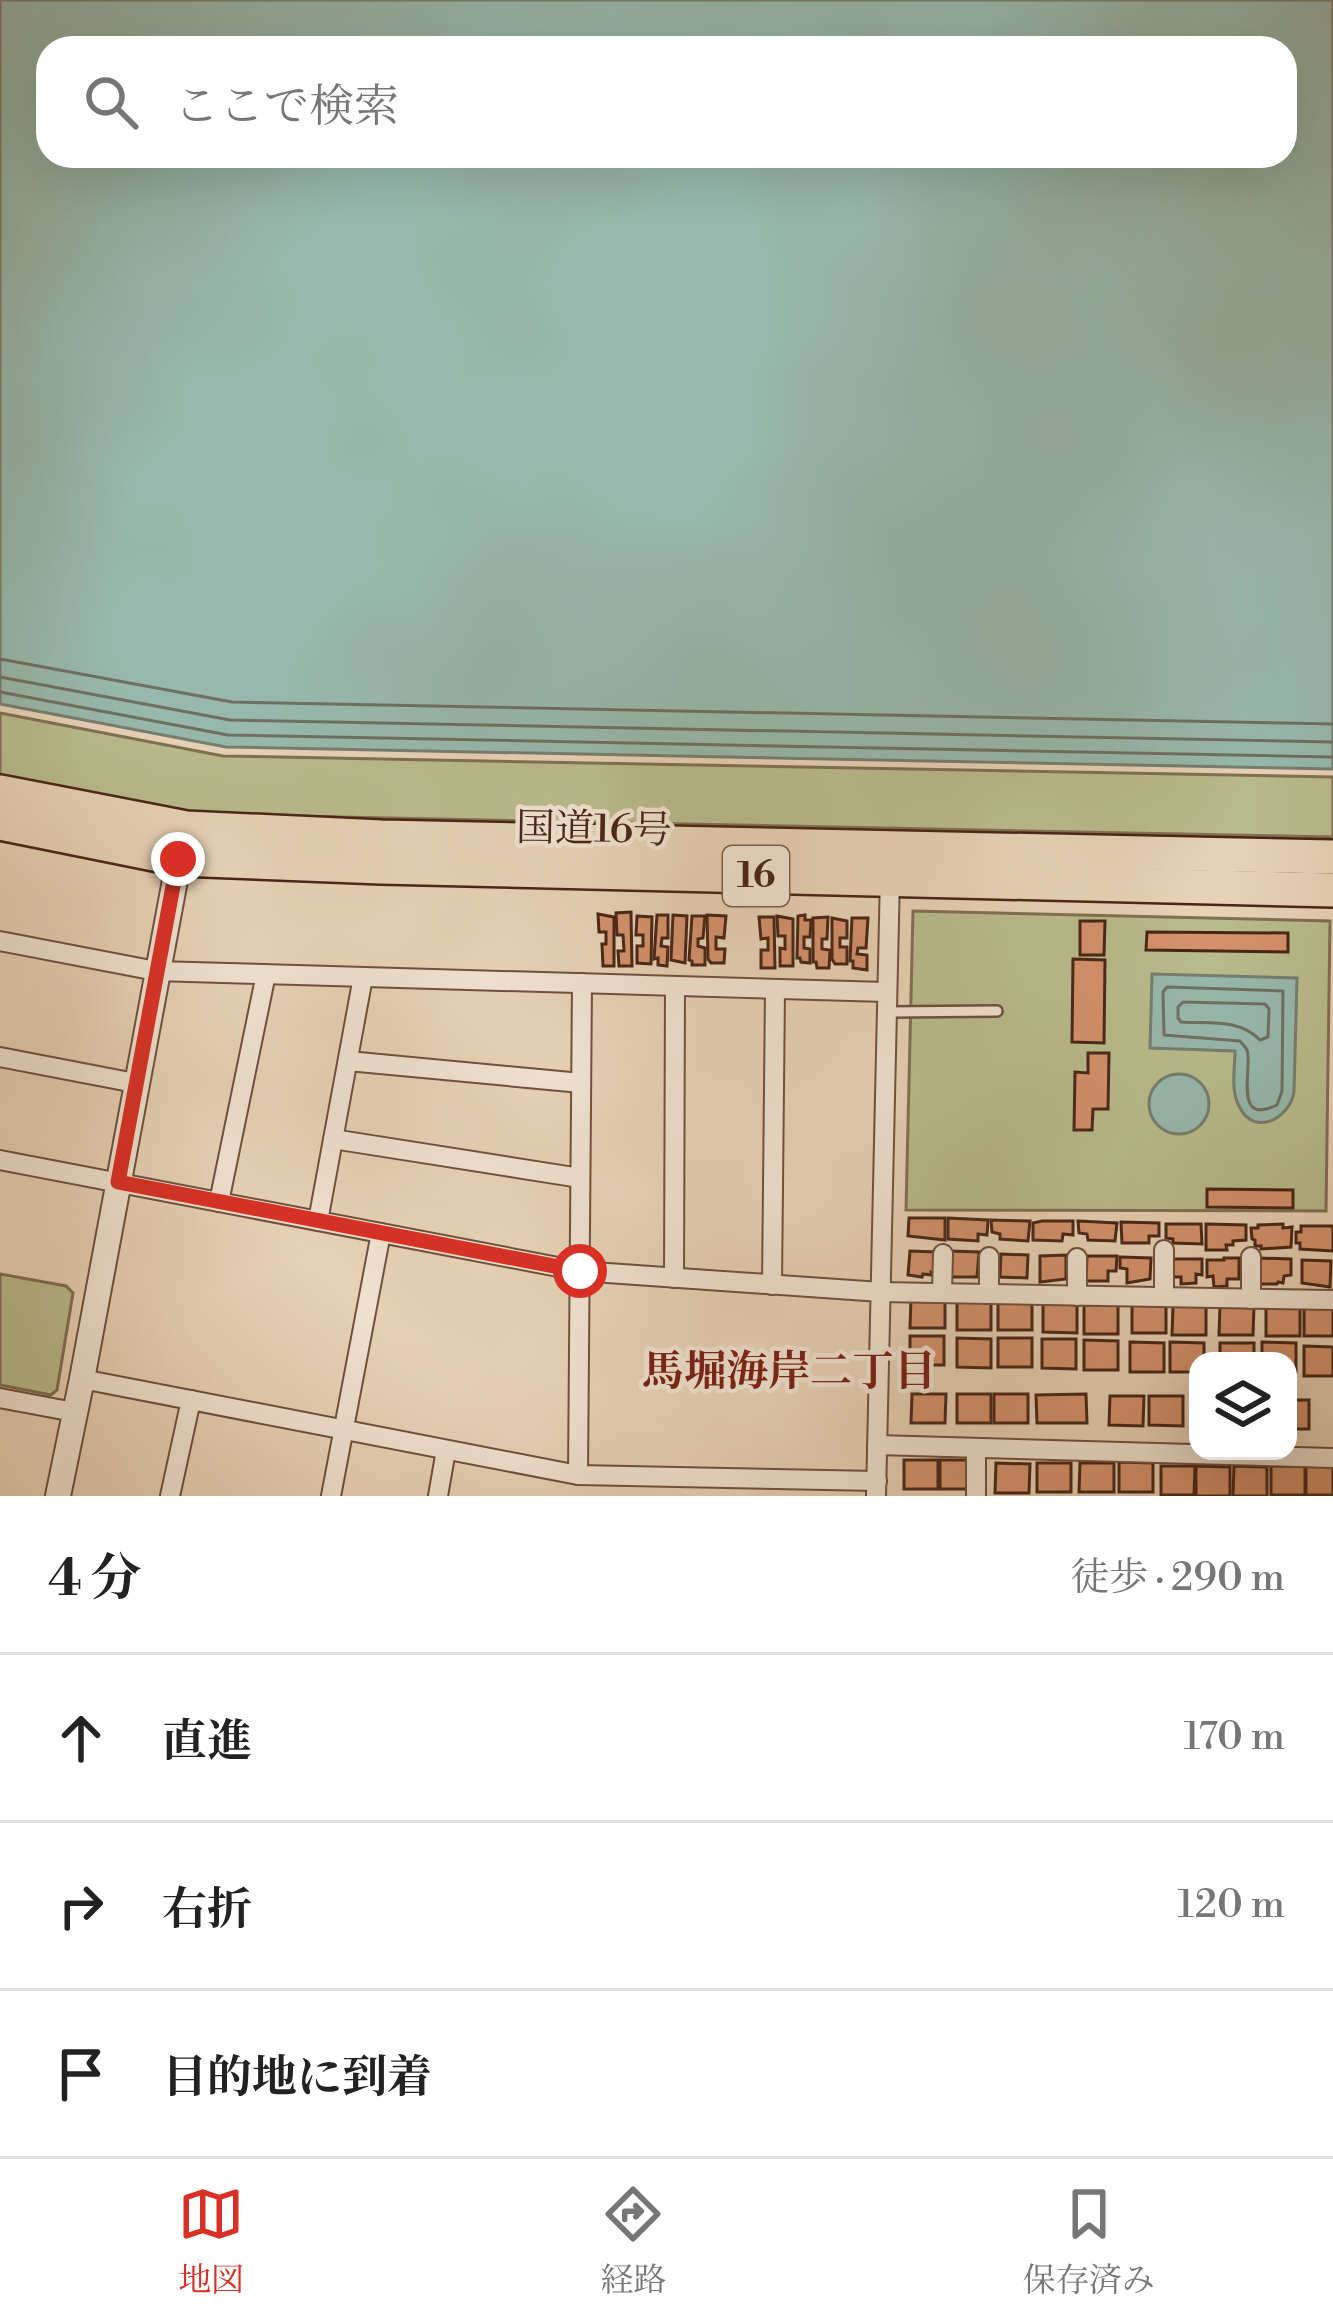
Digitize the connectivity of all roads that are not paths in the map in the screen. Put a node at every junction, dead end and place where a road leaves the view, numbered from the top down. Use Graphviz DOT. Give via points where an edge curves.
graph roads {
  1 [pos="0,792"];
  2 [pos="0,824"];
  3 [pos="182,843"];
  4 [pos="1333,857"];
  5 [pos="890,864"];
  6 [pos="1333,890"];
  7 [pos="0,941"];
  8 [pos="156,971"];
  9 [pos="266,974"];
  10 [pos="363,977"];
  11 [pos="582,983"];
  12 [pos="675,986"];
  13 [pos="775,989"];
  14 [pos="887,1002"];
  15 [pos="997,1011"];
  16 [pos="0,1057"];
  17 [pos="347,1061"];
  18 [pos="135,1083"];
  19 [pos="581,1083"];
  20 [pos="333,1139"];
  21 [pos="0,1160"];
  22 [pos="580,1178"];
  23 [pos="118,1182"];
  24 [pos="219,1202"];
  25 [pos="318,1221"];
  26 [pos="381,1233"];
  27 [pos="1164,1250"];
  28 [pos="943,1254"];
  29 [pos="989,1257"];
  30 [pos="1251,1257"];
  31 [pos="1077,1258"];
  32 [pos="580,1271"];
  33 [pos="674,1278"];
  34 [pos="772,1285"];
  35 [pos="880,1292"];
  36 [pos="942,1293"];
  37 [pos="988,1294"];
  38 [pos="1077,1296"];
  39 [pos="1164,1297"];
  40 [pos="1251,1299"];
  41 [pos="1333,1300"];
  42 [pos="82,1379"];
  43 [pos="0,1398"];
  44 [pos="190,1400"];
  45 [pos="74,1412"];
  46 [pos="344,1430"];
  47 [pos="877,1445"];
  48 [pos="976,1448"];
  49 [pos="446,1450"];
  50 [pos="1333,1458"];
  51 [pos="578,1475"];
  52 [pos="771,1488"];
  53 [pos="877,1489"];
  54 [pos="58,1496"];
  55 [pos="170,1496"];
  56 [pos="331,1496"];
  57 [pos="439,1496"];
  58 [pos="976,1496"];
  1 -- 3 [label="highway, 国道16号 / 16"];
  2 -- 3 [label="highway, 国道16号 / 16"];
  3 -- 5 [label="highway, 国道16号 / 16" via="382,837"];
  3 -- 8 [label="street"];
  4 -- 5 [label="highway, 国道16号 / 16"];
  5 -- 6 [label="highway, 国道16号 / 16"];
  5 -- 14 [label="street"];
  7 -- 8 [label="street"];
  8 -- 9 [label="street"];
  8 -- 18 [label="street"];
  9 -- 10 [label="street"];
  9 -- 24 [label="street"];
  10 -- 11 [label="street"];
  10 -- 17 [label="street"];
  11 -- 12 [label="street"];
  11 -- 19 [label="street"];
  12 -- 13 [label="street"];
  12 -- 33 [label="street"];
  13 -- 14 [label="street"];
  13 -- 34 [label="street"];
  14 -- 15 [label="lane"];
  14 -- 35 [label="street"];
  16 -- 18 [label="street"];
  17 -- 19 [label="street"];
  17 -- 20 [label="street"];
  18 -- 23 [label="street"];
  19 -- 22 [label="street"];
  20 -- 22 [label="street"];
  20 -- 25 [label="street"];
  21 -- 23 [label="street"];
  22 -- 32 [label="street"];
  23 -- 24 [label="street"];
  23 -- 42 [label="street"];
  24 -- 25 [label="street"];
  25 -- 26 [label="street"];
  26 -- 32 [label="street"];
  26 -- 46 [label="street"];
  27 -- 39 [label="street"];
  28 -- 36 [label="street"];
  29 -- 37 [label="street"];
  30 -- 40 [label="street"];
  31 -- 38 [label="street"];
  32 -- 33 [label="street"];
  32 -- 51 [label="street"];
  33 -- 34 [label="street"];
  34 -- 35 [label="street"];
  35 -- 36 [label="street"];
  35 -- 47 [label="street"];
  36 -- 37 [label="street"];
  37 -- 38 [label="street"];
  38 -- 39 [label="street"];
  39 -- 40 [label="street"];
  40 -- 41 [label="street"];
  42 -- 44 [label="street"];
  42 -- 45 [label="street"];
  43 -- 45 [label="street"];
  44 -- 46 [label="street"];
  44 -- 55 [label="street"];
  45 -- 54 [label="street"];
  46 -- 49 [label="street"];
  46 -- 56 [label="street"];
  47 -- 48 [label="street"];
  47 -- 53 [label="street"];
  48 -- 50 [label="street"];
  48 -- 58 [label="street"];
  49 -- 51 [label="street"];
  49 -- 57 [label="street"];
  51 -- 52 [label="street"];
  52 -- 53 [label="street"];
}
